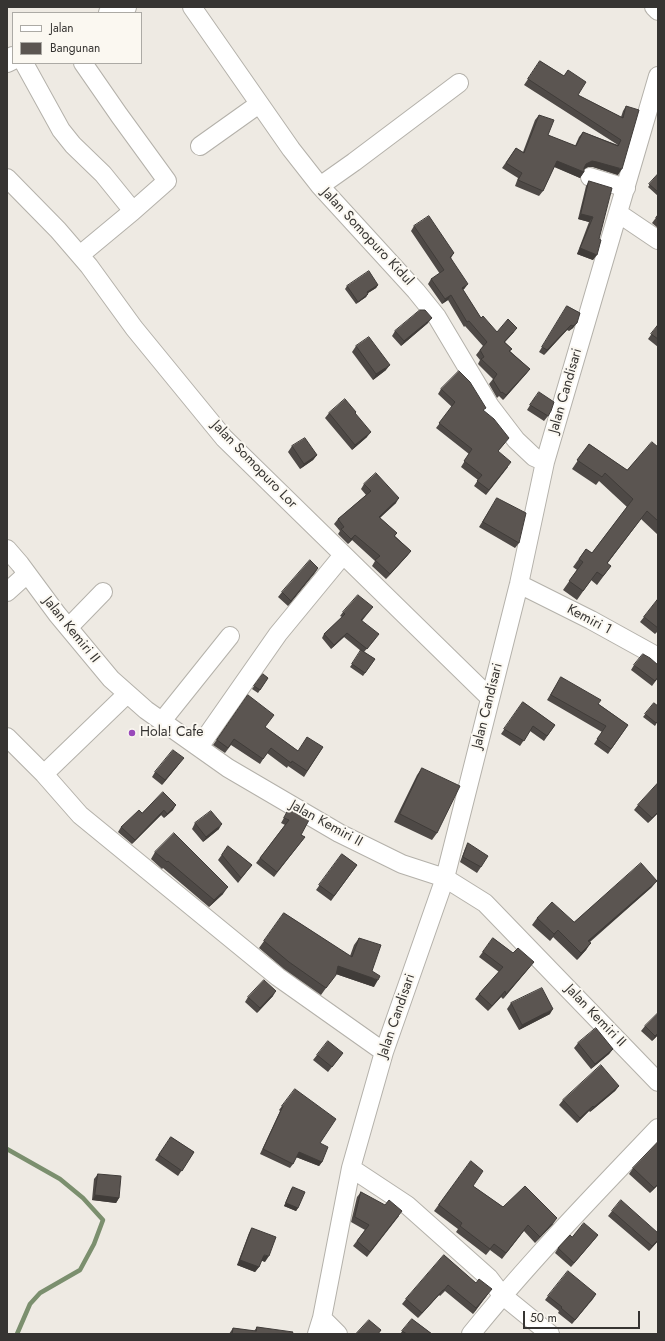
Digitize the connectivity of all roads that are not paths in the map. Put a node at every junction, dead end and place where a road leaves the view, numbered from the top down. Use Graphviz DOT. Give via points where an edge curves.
graph roads {
  1 [pos="125,7"];
  2 [pos="192,7"];
  3 [pos="654,7"];
  4 [pos="658,11"];
  5 [pos="112,12"];
  6 [pos="25,64"];
  7 [pos="83,64"];
  8 [pos="658,76"];
  9 [pos="459,83"];
  10 [pos="259,104"];
  11 [pos="200,146"];
  12 [pos="590,177"];
  13 [pos="320,186"];
  14 [pos="626,188"];
  15 [pos="11,189"];
  16 [pos="133,210"];
  17 [pos="618,213"];
  18 [pos="658,240"];
  19 [pos="80,255"];
  20 [pos="545,462"];
  21 [pos="7,549"];
  22 [pos="343,555"];
  23 [pos="27,574"];
  24 [pos="519,584"];
  25 [pos="7,592"];
  26 [pos="102,592"];
  27 [pos="69,628"];
  28 [pos="230,636"];
  29 [pos="658,657"];
  30 [pos="127,694"];
  31 [pos="490,698"];
  32 [pos="162,721"];
  33 [pos="7,737"];
  34 [pos="199,747"];
  35 [pos="44,774"];
  36 [pos="445,878"];
  37 [pos="384,1052"];
  38 [pos="658,1082"];
  39 [pos="658,1128"];
  40 [pos="351,1168"];
  41 [pos="502,1295"];
  42 [pos="319,1326"];
  43 [pos="338,1334"];
  44 [pos="471,1334"];
  45 [pos="550,1334"];
  1 -- 5 [label="main road"];
  2 -- 10 [label="street, Jalan Somopuro Kidul"];
  3 -- 4 [label="street"];
  6 -- 16 [label="street" via="61,130"];
  7 -- 16 [label="street" via="167,181"];
  8 -- 14 [label="street, Jalan Candisari"];
  9 -- 13 [label="street"];
  10 -- 11 [label="street"];
  10 -- 13 [label="street, Jalan Somopuro Kidul"];
  12 -- 14 [label="street"];
  13 -- 20 [label="street, Jalan Somopuro Kidul" via="437,317 490,406 516,440 534,457"];
  14 -- 17 [label="street, Jalan Candisari"];
  15 -- 19 [label="street, Jalan Somopuro Lor" via="58,230"];
  16 -- 19 [label="street"];
  17 -- 18 [label="street"];
  17 -- 20 [label="street, Jalan Candisari"];
  19 -- 22 [label="street, Jalan Somopuro Lor" via="134,328 224,438"];
  20 -- 24 [label="street, Jalan Candisari"];
  21 -- 23 [label="street, Jalan Kemiri II"];
  22 -- 31 [label="street, Jalan Somopuro Lor"];
  22 -- 34 [label="street" via="278,634"];
  23 -- 25 [label="street"];
  23 -- 27 [label="street, Jalan Kemiri II"];
  24 -- 29 [label="street, Kemiri 1"];
  24 -- 31 [label="street, Jalan Candisari"];
  26 -- 27 [label="street"];
  27 -- 30 [label="street, Jalan Kemiri II" via="111,679"];
  28 -- 32 [label="street"];
  30 -- 32 [label="street, Jalan Kemiri II"];
  30 -- 35 [label="street"];
  31 -- 36 [label="street, Jalan Candisari"];
  32 -- 34 [label="street, Jalan Kemiri II"];
  33 -- 35 [label="street"];
  34 -- 36 [label="street, Jalan Kemiri II" via="228,768 339,833 402,864"];
  35 -- 37 [label="street" via="80,815 105,836 278,977"];
  36 -- 37 [label="street, Jalan Candisari"];
  36 -- 38 [label="street, Jalan Kemiri II" via="485,902"];
  37 -- 40 [label="street, Jalan Candisari"];
  39 -- 41 [label="street"];
  40 -- 41 [label="street" via="407,1205 489,1278"];
  40 -- 42 [label="street, Jalan Candisari"];
  41 -- 44 [label="street"];
  41 -- 45 [label="street"];
  42 -- 43 [label="street"];
}
